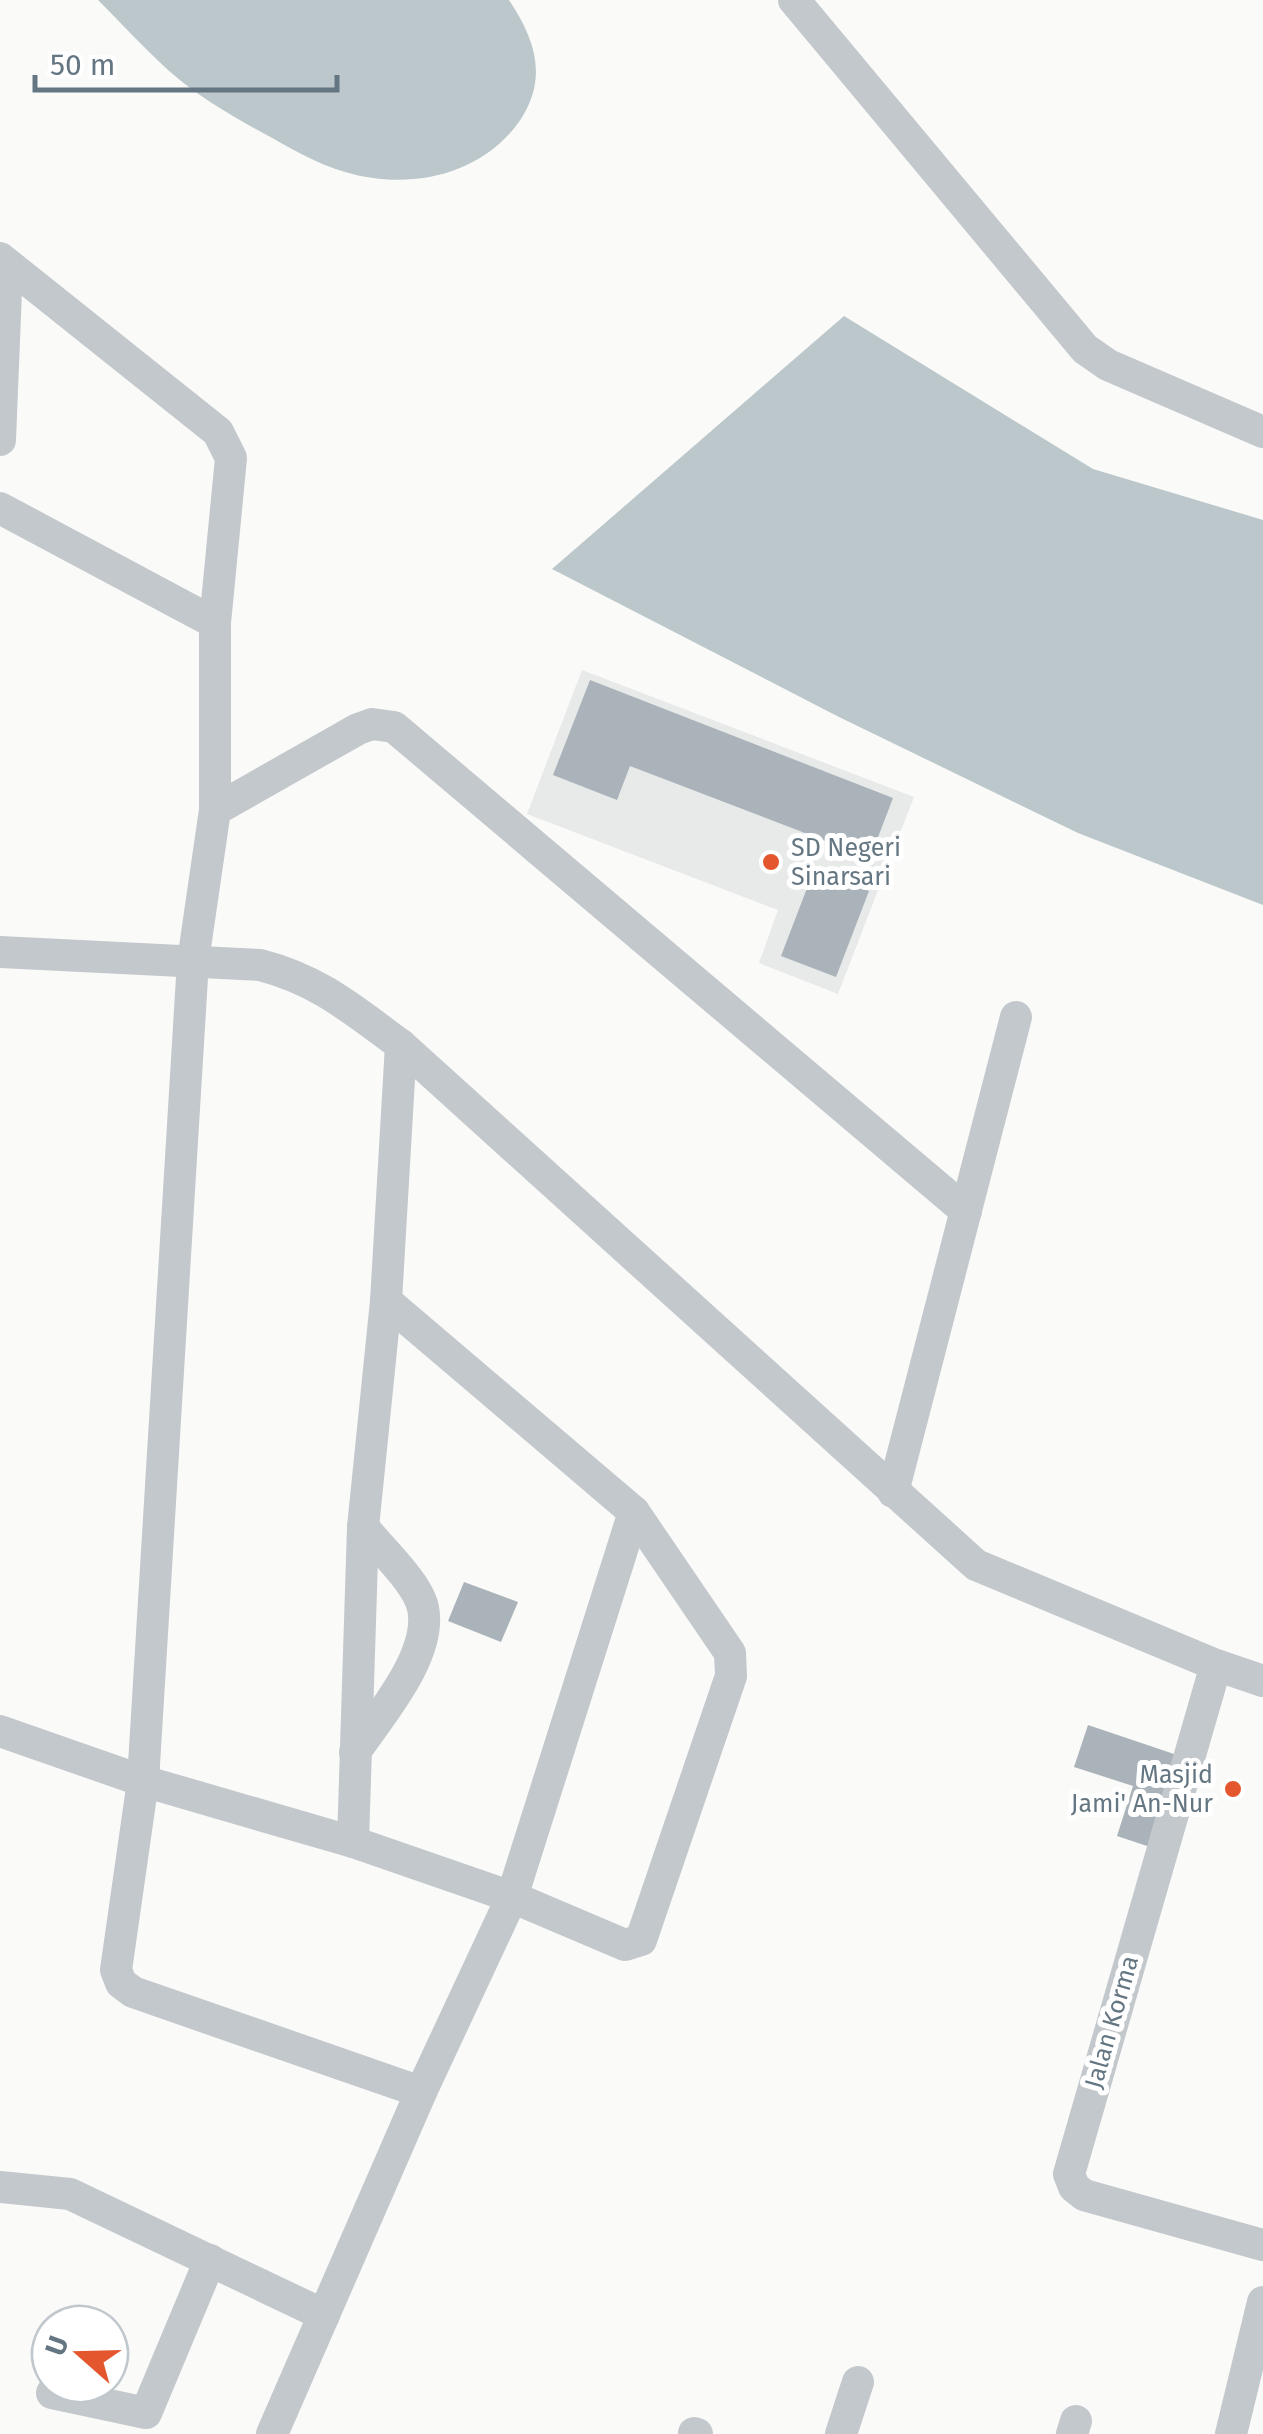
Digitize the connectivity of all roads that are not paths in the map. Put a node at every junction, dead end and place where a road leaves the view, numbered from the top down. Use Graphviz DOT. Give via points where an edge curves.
graph roads {
  1 [pos="794,0"];
  2 [pos="3,262"];
  3 [pos="1263,432"];
  4 [pos="0,440"];
  5 [pos="0,508"];
  6 [pos="215,623"];
  7 [pos="214,810"];
  8 [pos="0,952"];
  9 [pos="194,962"];
  10 [pos="1016,1017"];
  11 [pos="401,1046"];
  12 [pos="966,1211"];
  13 [pos="386,1301"];
  14 [pos="892,1492"];
  15 [pos="634,1512"];
  16 [pos="362,1527"];
  17 [pos="1216,1665"];
  18 [pos="1263,1682"];
  19 [pos="0,1731"];
  20 [pos="354,1752"];
  21 [pos="143,1781"];
  22 [pos="353,1842"];
  23 [pos="512,1897"];
  24 [pos="421,2092"];
  25 [pos="0,2186"];
  26 [pos="1263,2245"];
  27 [pos="210,2260"];
  28 [pos="1263,2302"];
  29 [pos="324,2315"];
  30 [pos="858,2382"];
  31 [pos="104,2404"];
  32 [pos="272,2434"];
  33 [pos="840,2434"];
  34 [pos="1231,2434"];
  1 -- 3 [label="street" via="1085,349"];
  2 -- 4 [label="street"];
  2 -- 6 [label="street" via="227,444"];
  5 -- 6 [label="street"];
  6 -- 7 [label="street"];
  7 -- 9 [label="street"];
  7 -- 12 [label="street" via="346,734 372,724 394,728"];
  8 -- 9 [label="street"];
  9 -- 11 [label="street" via="288,972 322,988"];
  9 -- 21 [label="street"];
  10 -- 12 [label="street"];
  11 -- 13 [label="street"];
  11 -- 14 [label="street"];
  12 -- 14 [label="street"];
  13 -- 15 [label="street"];
  13 -- 16 [label="street"];
  14 -- 17 [label="street" via="976,1564"];
  15 -- 23 [label="street"];
  15 -- 23 [label="street" via="730,1653 731,1676 641,1940 625,1945"];
  16 -- 20 [label="street"];
  16 -- 20 [label="street" via="418,1597 423,1622 409,1670"];
  17 -- 18 [label="street"];
  17 -- 26 [label="street, Jalan Korma" via="1069,2174 1084,2195"];
  19 -- 21 [label="street"];
  20 -- 22 [label="street"];
  21 -- 22 [label="street"];
  21 -- 24 [label="street" via="116,1970 122,1983"];
  22 -- 23 [label="street"];
  23 -- 24 [label="street"];
  24 -- 29 [label="street"];
  25 -- 27 [label="street" via="70,2194"];
  27 -- 29 [label="street"];
  27 -- 31 [label="street" via="146,2413"];
  28 -- 34 [label="street"];
  29 -- 32 [label="street"];
  30 -- 33 [label="street"];
}
